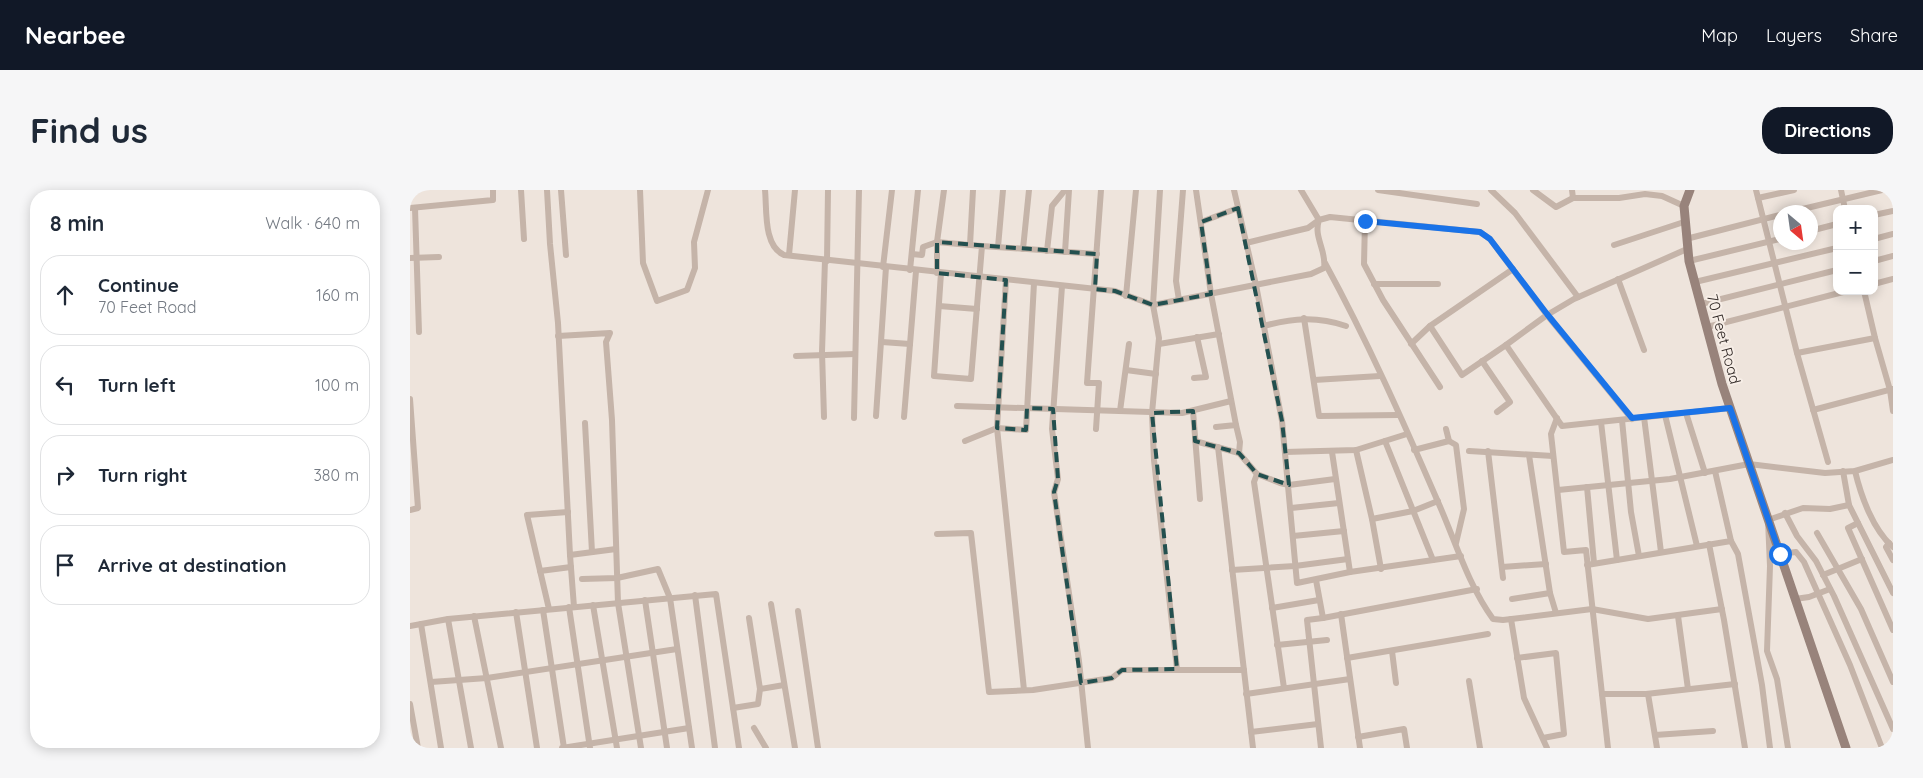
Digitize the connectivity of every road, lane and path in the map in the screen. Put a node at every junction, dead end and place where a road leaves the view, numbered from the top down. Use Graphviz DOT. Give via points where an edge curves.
graph roads {
  1 [pos="494,190"];
  2 [pos="521,190"];
  3 [pos="547,190"];
  4 [pos="561,190"];
  5 [pos="640,190"];
  6 [pos="708,190"];
  7 [pos="765,190"];
  8 [pos="795,190"];
  9 [pos="828,190"];
  10 [pos="859,190"];
  11 [pos="892,190"];
  12 [pos="918,190"];
  13 [pos="944,190"];
  14 [pos="973,190"];
  15 [pos="1003,190"];
  16 [pos="1029,190"];
  17 [pos="1065,190"];
  18 [pos="1069,190"];
  19 [pos="1101,190"];
  20 [pos="1136,190"];
  21 [pos="1160,190"];
  22 [pos="1183,190"];
  23 [pos="1196,190"];
  24 [pos="1234,190"];
  25 [pos="1302,190"];
  26 [pos="1378,190"];
  27 [pos="1434,190"];
  28 [pos="1491,190"];
  29 [pos="1533,190"];
  30 [pos="1572,190"];
  31 [pos="1690,190"];
  32 [pos="1756,190"];
  33 [pos="1794,190"];
  34 [pos="1841,190"];
  35 [pos="1882,190"];
  36 [pos="1642,192"];
  37 [pos="1428,197"];
  38 [pos="1573,198"];
  39 [pos="1758,198"];
  40 [pos="1843,199"];
  41 [pos="1477,204"];
  42 [pos="1818,205"];
  43 [pos="1844,205"];
  44 [pos="1684,206"];
  45 [pos="413,208"];
  46 [pos="1238,208"];
  47 [pos="1893,211"];
  48 [pos="1878,214"];
  49 [pos="1773,217"];
  50 [pos="1763,219"];
  51 [pos="1319,220"];
  52 [pos="1365,221"];
  53 [pos="1201,222"];
  54 [pos="1684,222"];
  55 [pos="1833,225"];
  56 [pos="1818,229"];
  57 [pos="1893,234"];
  58 [pos="1878,238"];
  59 [pos="524,239"];
  60 [pos="1686,239"];
  61 [pos="1773,241"];
  62 [pos="937,242"];
  63 [pos="1769,242"];
  64 [pos="1246,243"];
  65 [pos="970,245"];
  66 [pos="1614,245"];
  67 [pos="982,246"];
  68 [pos="998,247"];
  69 [pos="1023,249"];
  70 [pos="1688,249"];
  71 [pos="1833,249"];
  72 [pos="1047,251"];
  73 [pos="1064,252"];
  74 [pos="912,254"];
  75 [pos="1097,254"];
  76 [pos="566,255"];
  77 [pos="789,255"];
  78 [pos="1893,256"];
  79 [pos="439,257"];
  80 [pos="413,258"];
  81 [pos="1878,260"];
  82 [pos="826,261"];
  83 [pos="1689,262"];
  84 [pos="1325,263"];
  85 [pos="1774,263"];
  86 [pos="857,264"];
  87 [pos="885,267"];
  88 [pos="1513,269"];
  89 [pos="913,270"];
  90 [pos="1833,271"];
  91 [pos="939,273"];
  92 [pos="980,277"];
  93 [pos="1618,279"];
  94 [pos="1893,279"];
  95 [pos="1006,280"];
  96 [pos="1034,282"];
  97 [pos="1695,282"];
  98 [pos="1878,283"];
  99 [pos="1374,284"];
  100 [pos="1438,284"];
  101 [pos="1779,284"];
  102 [pos="1256,285"];
  103 [pos="1062,286"];
  104 [pos="1095,289"];
  105 [pos="1211,294"];
  106 [pos="1833,295"];
  107 [pos="1865,295"];
  108 [pos="1126,296"];
  109 [pos="1578,297"];
  110 [pos="1178,300"];
  111 [pos="1701,304"];
  112 [pos="1153,305"];
  113 [pos="939,306"];
  114 [pos="1785,307"];
  115 [pos="977,309"];
  116 [pos="1547,314"];
  117 [pos="1304,318"];
  118 [pos="1264,326"];
  119 [pos="1346,326"];
  120 [pos="1430,326"];
  121 [pos="1707,327"];
  122 [pos="419,332"];
  123 [pos="1219,334"];
  124 [pos="558,336"];
  125 [pos="1197,338"];
  126 [pos="1875,338"];
  127 [pos="882,342"];
  128 [pos="910,344"];
  129 [pos="1129,344"];
  130 [pos="1159,344"];
  131 [pos="1411,344"];
  132 [pos="1506,345"];
  133 [pos="1644,350"];
  134 [pos="1797,353"];
  135 [pos="855,354"];
  136 [pos="796,356"];
  137 [pos="822,356"];
  138 [pos="1482,361"];
  139 [pos="1126,370"];
  140 [pos="1156,374"];
  141 [pos="1380,376"];
  142 [pos="1194,378"];
  143 [pos="1314,380"];
  144 [pos="1440,387"];
  145 [pos="1891,390"];
  146 [pos="410,399"];
  147 [pos="1231,401"];
  148 [pos="957,406"];
  149 [pos="998,408"];
  150 [pos="1027,408"];
  151 [pos="1730,408"];
  152 [pos="1053,409"];
  153 [pos="1097,410"];
  154 [pos="1813,410"];
  155 [pos="1120,411"];
  156 [pos="1193,411"];
  157 [pos="1893,411"];
  158 [pos="1498,412"];
  159 [pos="1152,413"];
  160 [pos="1686,413"];
  161 [pos="1398,415"];
  162 [pos="1665,415"];
  163 [pos="876,416"];
  164 [pos="824,417"];
  165 [pos="904,417"];
  166 [pos="1644,417"];
  167 [pos="854,418"];
  168 [pos="1557,418"];
  169 [pos="1632,418"];
  170 [pos="1622,420"];
  171 [pos="1601,422"];
  172 [pos="585,423"];
  173 [pos="1236,425"];
  174 [pos="1216,427"];
  175 [pos="997,428"];
  176 [pos="1096,429"];
  177 [pos="1446,429"];
  178 [pos="1407,434"];
  179 [pos="965,441"];
  180 [pos="1195,441"];
  181 [pos="1385,441"];
  182 [pos="1449,441"];
  183 [pos="1218,447"];
  184 [pos="1356,450"];
  185 [pos="1414,450"];
  186 [pos="1469,450"];
  187 [pos="1488,451"];
  188 [pos="1285,452"];
  189 [pos="1332,452"];
  190 [pos="1239,453"];
  191 [pos="1529,455"];
  192 [pos="1553,456"];
  193 [pos="1893,460"];
  194 [pos="1828,462"];
  195 [pos="1749,464"];
  196 [pos="1715,470"];
  197 [pos="1855,471"];
  198 [pos="1705,472"];
  199 [pos="1843,472"];
  200 [pos="1257,474"];
  201 [pos="1680,477"];
  202 [pos="1335,479"];
  203 [pos="1650,481"];
  204 [pos="1630,483"];
  205 [pos="1289,485"];
  206 [pos="1608,485"];
  207 [pos="1587,487"];
  208 [pos="1558,490"];
  209 [pos="1200,499"];
  210 [pos="1438,501"];
  211 [pos="1339,503"];
  212 [pos="1849,505"];
  213 [pos="1291,508"];
  214 [pos="410,510"];
  215 [pos="1413,511"];
  216 [pos="568,512"];
  217 [pos="1785,514"];
  218 [pos="1372,520"];
  219 [pos="1768,520"];
  220 [pos="1858,523"];
  221 [pos="1344,531"];
  222 [pos="1817,533"];
  223 [pos="937,534"];
  224 [pos="1293,536"];
  225 [pos="1731,541"];
  226 [pos="1456,544"];
  227 [pos="1709,544"];
  228 [pos="1891,545"];
  229 [pos="1697,546"];
  230 [pos="616,548"];
  231 [pos="592,552"];
  232 [pos="1661,552"];
  233 [pos="1780,554"];
  234 [pos="570,555"];
  235 [pos="1461,556"];
  236 [pos="1639,556"];
  237 [pos="1348,559"];
  238 [pos="1862,559"];
  239 [pos="1434,560"];
  240 [pos="1617,560"];
  241 [pos="1893,560"];
  242 [pos="1546,564"];
  243 [pos="1591,564"];
  244 [pos="1295,566"];
  245 [pos="571,567"];
  246 [pos="1266,567"];
  247 [pos="1502,567"];
  248 [pos="1836,568"];
  249 [pos="1381,569"];
  250 [pos="1232,570"];
  251 [pos="540,571"];
  252 [pos="1350,572"];
  253 [pos="1823,575"];
  254 [pos="617,578"];
  255 [pos="1504,578"];
  256 [pos="582,579"];
  257 [pos="1316,580"];
  258 [pos="1476,589"];
  259 [pos="1830,589"];
  260 [pos="1550,593"];
  261 [pos="1893,593"];
  262 [pos="1817,594"];
  263 [pos="696,595"];
  264 [pos="670,598"];
  265 [pos="1795,598"];
  266 [pos="1512,599"];
  267 [pos="645,600"];
  268 [pos="1320,600"];
  269 [pos="618,603"];
  270 [pos="771,604"];
  271 [pos="593,605"];
  272 [pos="572,607"];
  273 [pos="1272,608"];
  274 [pos="1592,609"];
  275 [pos="1722,609"];
  276 [pos="546,610"];
  277 [pos="798,611"];
  278 [pos="516,612"];
  279 [pos="1556,613"];
  280 [pos="1342,614"];
  281 [pos="474,616"];
  282 [pos="1678,616"];
  283 [pos="749,618"];
  284 [pos="1323,618"];
  285 [pos="448,619"];
  286 [pos="1511,619"];
  287 [pos="422,624"];
  288 [pos="410,626"];
  289 [pos="1893,630"];
  290 [pos="1488,634"];
  291 [pos="1327,640"];
  292 [pos="1309,642"];
  293 [pos="1277,645"];
  294 [pos="677,649"];
  295 [pos="1392,650"];
  296 [pos="653,652"];
  297 [pos="626,657"];
  298 [pos="1348,658"];
  299 [pos="1518,658"];
  300 [pos="603,660"];
  301 [pos="577,664"];
  302 [pos="552,668"];
  303 [pos="1177,669"];
  304 [pos="1244,670"];
  305 [pos="526,672"];
  306 [pos="487,678"];
  307 [pos="1350,679"];
  308 [pos="459,680"];
  309 [pos="1469,681"];
  310 [pos="431,682"];
  311 [pos="1893,682"];
  312 [pos="1081,683"];
  313 [pos="1314,684"];
  314 [pos="1396,684"];
  315 [pos="1735,684"];
  316 [pos="784,686"];
  317 [pos="1284,688"];
  318 [pos="760,689"];
  319 [pos="1688,689"];
  320 [pos="1024,690"];
  321 [pos="1246,694"];
  322 [pos="1602,694"];
  323 [pos="1648,694"];
  324 [pos="410,704"];
  325 [pos="733,708"];
  326 [pos="1318,724"];
  327 [pos="689,728"];
  328 [pos="754,728"];
  329 [pos="1893,729"];
  330 [pos="1713,730"];
  331 [pos="665,732"];
  332 [pos="1251,732"];
  333 [pos="639,736"];
  334 [pos="1655,736"];
  335 [pos="1358,737"];
  336 [pos="1543,738"];
  337 [pos="616,740"];
  338 [pos="589,746"];
  339 [pos="418,748"];
  340 [pos="441,748"];
  341 [pos="471,748"];
  342 [pos="501,748"];
  343 [pos="537,748"];
  344 [pos="563,748"];
  345 [pos="617,748"];
  346 [pos="641,748"];
  347 [pos="667,748"];
  348 [pos="692,748"];
  349 [pos="715,748"];
  350 [pos="739,748"];
  351 [pos="766,748"];
  352 [pos="795,748"];
  353 [pos="818,748"];
  354 [pos="1088,748"];
  355 [pos="1253,748"];
  356 [pos="1321,748"];
  357 [pos="1360,748"];
  358 [pos="1407,748"];
  359 [pos="1480,748"];
  360 [pos="1548,748"];
  361 [pos="1608,748"];
  362 [pos="1657,748"];
  363 [pos="1745,748"];
  364 [pos="1770,748"];
  365 [pos="1788,748"];
  366 [pos="1846,748"];
  367 [pos="1882,748"];
  1 -- 45 [label="street" via="493,200"];
  2 -- 59 [label="street"];
  3 -- 124 [label="street"];
  4 -- 76 [label="street"];
  5 -- 6 [label="street" via="642,263 657,301 687,290 696,268 694,242"];
  7 -- 77 [label="street" via="771,243 777,252"];
  8 -- 77 [label="street"];
  9 -- 82 [label="street"];
  10 -- 86 [label="street"];
  11 -- 87 [label="street"];
  12 -- 74 [label="street"];
  13 -- 62 [label="street"];
  14 -- 65 [label="street"];
  15 -- 68 [label="street"];
  16 -- 69 [label="street"];
  17 -- 72 [label="street" via="1052,206"];
  18 -- 73 [label="street"];
  19 -- 75 [label="street"];
  20 -- 108 [label="street"];
  21 -- 112 [label="street"];
  22 -- 110 [label="street" via="1176,281"];
  23 -- 53 [label="street"];
  24 -- 46 [label="street"];
  25 -- 51 [label="street"];
  26 -- 37 [label="street"];
  27 -- 37 [label="street"];
  28 -- 109 [label="street" via="1515,213"];
  29 -- 38 [label="street" via="1556,207"];
  30 -- 38 [label="street"];
  31 -- 44 [label="street, 70 Feet Road"];
  32 -- 39 [label="street"];
  33 -- 39 [label="street"];
  34 -- 40 [label="street"];
  35 -- 40 [label="street"];
  36 -- 38 [label="street" via="1619,198"];
  36 -- 44 [label="street" via="1662,196"];
  37 -- 41 [label="street"];
  39 -- 50 [label="street"];
  40 -- 42 [label="street"];
  40 -- 43 [label="street"];
  44 -- 54 [label="street, 70 Feet Road"];
  45 -- 80 [label="street"];
  46 -- 53 [label="street"];
  46 -- 64 [label="street"];
  47 -- 48 [label="street"];
  49 -- 50 [label="street"];
  50 -- 60 [label="street"];
  50 -- 63 [label="street"];
  51 -- 52 [label="street" via="1330,217"];
  51 -- 64 [label="street" via="1308,228"];
  51 -- 84 [label="street" via="1316,230"];
  52 -- 88 [label="street" via="1480,232 1490,239"];
  52 -- 99 [label="street" via="1364,264"];
  53 -- 105 [label="street"];
  54 -- 60 [label="street, 70 Feet Road"];
  54 -- 66 [label="street"];
  55 -- 56 [label="street"];
  57 -- 58 [label="street"];
  60 -- 70 [label="street, 70 Feet Road"];
  61 -- 63 [label="street"];
  62 -- 65 [label="street"];
  62 -- 74 [label="street" via="923,247 922,254"];
  62 -- 91 [label="street"];
  63 -- 83 [label="street"];
  63 -- 85 [label="street"];
  64 -- 102 [label="street"];
  65 -- 67 [label="street"];
  67 -- 68 [label="street"];
  67 -- 92 [label="street"];
  68 -- 69 [label="street"];
  69 -- 72 [label="street"];
  70 -- 83 [label="street, 70 Feet Road"];
  70 -- 93 [label="street"];
  71 -- 85 [label="street"];
  72 -- 73 [label="street"];
  73 -- 75 [label="street"];
  74 -- 89 [label="street"];
  75 -- 104 [label="street"];
  77 -- 82 [label="street"];
  78 -- 81 [label="street"];
  79 -- 80 [label="street"];
  80 -- 122 [label="street"];
  82 -- 86 [label="street"];
  82 -- 137 [label="street"];
  83 -- 97 [label="street, 70 Feet Road"];
  84 -- 102 [label="street" via="1324,268 1311,274"];
  84 -- 141 [label="street"];
  85 -- 97 [label="street"];
  85 -- 101 [label="street"];
  86 -- 87 [label="street"];
  86 -- 135 [label="street"];
  87 -- 89 [label="street"];
  87 -- 127 [label="street"];
  88 -- 116 [label="street"];
  88 -- 120 [label="street"];
  89 -- 91 [label="street"];
  89 -- 128 [label="street"];
  90 -- 101 [label="street"];
  91 -- 92 [label="street"];
  91 -- 113 [label="street"];
  92 -- 95 [label="street"];
  92 -- 115 [label="street"];
  93 -- 109 [label="street"];
  93 -- 133 [label="street"];
  94 -- 98 [label="street"];
  95 -- 96 [label="street"];
  95 -- 149 [label="street"];
  96 -- 103 [label="street"];
  96 -- 150 [label="street"];
  97 -- 111 [label="street, 70 Feet Road"];
  99 -- 100 [label="street"];
  99 -- 131 [label="street"];
  101 -- 111 [label="street"];
  101 -- 114 [label="street"];
  102 -- 105 [label="street"];
  102 -- 118 [label="street"];
  103 -- 104 [label="street"];
  103 -- 152 [label="street"];
  104 -- 108 [label="street"];
  104 -- 153 [label="street" via="1087,383 1099,383"];
  105 -- 110 [label="street"];
  105 -- 123 [label="street"];
  106 -- 114 [label="street"];
  107 -- 126 [label="street"];
  108 -- 112 [label="street"];
  109 -- 116 [label="street"];
  110 -- 112 [label="street"];
  111 -- 121 [label="street, 70 Feet Road"];
  112 -- 130 [label="street"];
  113 -- 115 [label="street"];
  113 -- 115 [label="street" via="934,376 971,379"];
  114 -- 121 [label="street"];
  114 -- 134 [label="street"];
  116 -- 132 [label="street"];
  116 -- 169 [label="street"];
  117 -- 118 [label="street"];
  117 -- 119 [label="street"];
  117 -- 143 [label="street"];
  118 -- 188 [label="street"];
  120 -- 131 [label="street"];
  120 -- 138 [label="street" via="1462,375"];
  121 -- 151 [label="street, 70 Feet Road"];
  123 -- 125 [label="street"];
  123 -- 147 [label="street"];
  124 -- 216 [label="street"];
  124 -- 230 [label="street" via="610,333 606,342"];
  125 -- 130 [label="street"];
  125 -- 142 [label="street" via="1206,377"];
  126 -- 134 [label="street"];
  126 -- 145 [label="street"];
  127 -- 128 [label="street"];
  127 -- 163 [label="street"];
  128 -- 165 [label="street"];
  129 -- 139 [label="street"];
  130 -- 140 [label="street"];
  131 -- 144 [label="street"];
  132 -- 138 [label="street"];
  132 -- 168 [label="street"];
  134 -- 154 [label="street"];
  135 -- 137 [label="street"];
  135 -- 167 [label="street"];
  136 -- 137 [label="street"];
  137 -- 164 [label="street"];
  138 -- 158 [label="street" via="1510,402"];
  139 -- 140 [label="street"];
  139 -- 155 [label="street"];
  140 -- 159 [label="street"];
  141 -- 143 [label="street"];
  141 -- 161 [label="street"];
  143 -- 161 [label="street" via="1319,416"];
  145 -- 154 [label="street"];
  145 -- 157 [label="street"];
  146 -- 214 [label="street" via="418,508"];
  147 -- 156 [label="street"];
  147 -- 173 [label="street"];
  148 -- 149 [label="street"];
  149 -- 150 [label="street"];
  149 -- 175 [label="street"];
  150 -- 152 [label="street"];
  150 -- 175 [label="street" via="1026,430"];
  151 -- 160 [label="street"];
  151 -- 195 [label="street, 70 Feet Road"];
  152 -- 153 [label="street"];
  152 -- 312 [label="street" via="1058,479 1054,492"];
  153 -- 155 [label="street"];
  153 -- 176 [label="street"];
  154 -- 194 [label="street"];
  155 -- 159 [label="street"];
  156 -- 159 [label="street"];
  156 -- 180 [label="street"];
  159 -- 303 [label="street" via="1154,460"];
  160 -- 162 [label="street"];
  160 -- 198 [label="street"];
  161 -- 178 [label="street"];
  162 -- 166 [label="street"];
  162 -- 201 [label="street"];
  166 -- 169 [label="street"];
  166 -- 203 [label="street"];
  168 -- 171 [label="street" via="1562,426"];
  168 -- 192 [label="street" via="1551,434"];
  169 -- 170 [label="street"];
  170 -- 171 [label="street"];
  170 -- 204 [label="street"];
  171 -- 206 [label="street"];
  172 -- 231 [label="street"];
  173 -- 174 [label="street"];
  173 -- 190 [label="street"];
  175 -- 179 [label="street"];
  175 -- 320 [label="street"];
  177 -- 182 [label="street"];
  178 -- 181 [label="street"];
  178 -- 185 [label="street"];
  180 -- 183 [label="street"];
  180 -- 209 [label="street"];
  181 -- 184 [label="street"];
  181 -- 215 [label="street"];
  182 -- 185 [label="street"];
  182 -- 226 [label="street" via="1456,445 1464,509"];
  183 -- 190 [label="street"];
  183 -- 250 [label="street"];
  184 -- 189 [label="street"];
  184 -- 218 [label="street"];
  185 -- 210 [label="street"];
  186 -- 187 [label="street"];
  187 -- 191 [label="street"];
  187 -- 247 [label="street"];
  188 -- 189 [label="street"];
  188 -- 205 [label="street"];
  189 -- 202 [label="street"];
  190 -- 200 [label="street"];
  191 -- 192 [label="street"];
  191 -- 242 [label="street"];
  192 -- 208 [label="street"];
  193 -- 197 [label="street"];
  195 -- 196 [label="street"];
  195 -- 199 [label="street" via="1825,473"];
  195 -- 219 [label="street, 70 Feet Road"];
  196 -- 198 [label="street"];
  196 -- 225 [label="street"];
  197 -- 199 [label="street"];
  197 -- 228 [label="street" via="1884,540"];
  198 -- 201 [label="street"];
  199 -- 212 [label="street"];
  200 -- 205 [label="street"];
  200 -- 246 [label="street" via="1254,482"];
  201 -- 203 [label="street"];
  201 -- 229 [label="street"];
  202 -- 205 [label="street"];
  202 -- 211 [label="street"];
  203 -- 204 [label="street"];
  203 -- 232 [label="street"];
  204 -- 206 [label="street"];
  204 -- 236 [label="street" via="1631,512"];
  205 -- 213 [label="street"];
  206 -- 207 [label="street"];
  206 -- 240 [label="street"];
  207 -- 208 [label="street"];
  207 -- 243 [label="street"];
  208 -- 243 [label="street" via="1564,552 1586,550"];
  210 -- 215 [label="street"];
  210 -- 226 [label="street"];
  211 -- 213 [label="street"];
  211 -- 221 [label="street"];
  212 -- 217 [label="street" via="1830,509 1804,508"];
  212 -- 220 [label="street"];
  213 -- 224 [label="street"];
  215 -- 218 [label="street"];
  215 -- 239 [label="street"];
  216 -- 234 [label="street"];
  216 -- 251 [label="street" via="527,515"];
  217 -- 219 [label="street"];
  217 -- 253 [label="street"];
  218 -- 249 [label="street"];
  219 -- 233 [label="street, 70 Feet Road"];
  219 -- 365 [label="street" via="1767,650 1777,679"];
  220 -- 238 [label="street" via="1848,528"];
  220 -- 261 [label="street"];
  221 -- 224 [label="street"];
  221 -- 237 [label="street"];
  222 -- 248 [label="street"];
  223 -- 320 [label="street" via="971,533 989,692"];
  224 -- 244 [label="street"];
  225 -- 227 [label="street"];
  225 -- 364 [label="street" via="1738,554"];
  226 -- 235 [label="street"];
  227 -- 229 [label="street"];
  227 -- 275 [label="street"];
  228 -- 241 [label="street" via="1886,547"];
  229 -- 232 [label="street"];
  230 -- 231 [label="street"];
  230 -- 254 [label="street"];
  231 -- 234 [label="street"];
  232 -- 236 [label="street"];
  233 -- 262 [label="street" via="1796,552 1804,562"];
  233 -- 265 [label="street, 70 Feet Road"];
  234 -- 245 [label="street"];
  235 -- 239 [label="street"];
  235 -- 258 [label="street"];
  236 -- 240 [label="street"];
  237 -- 244 [label="street"];
  237 -- 252 [label="street"];
  238 -- 248 [label="street"];
  238 -- 289 [label="street"];
  239 -- 249 [label="street"];
  240 -- 243 [label="street"];
  242 -- 247 [label="street"];
  242 -- 260 [label="street"];
  243 -- 274 [label="street"];
  244 -- 246 [label="street"];
  244 -- 257 [label="street" via="1297,583"];
  245 -- 251 [label="street"];
  245 -- 272 [label="street"];
  246 -- 250 [label="street"];
  246 -- 273 [label="street"];
  247 -- 255 [label="street"];
  248 -- 253 [label="street"];
  248 -- 311 [label="street" via="1861,609"];
  249 -- 252 [label="street"];
  250 -- 304 [label="street"];
  251 -- 276 [label="street"];
  252 -- 257 [label="street"];
  253 -- 259 [label="street"];
  254 -- 256 [label="street"];
  254 -- 264 [label="street" via="658,569"];
  254 -- 269 [label="street"];
  257 -- 268 [label="street"];
  258 -- 280 [label="street"];
  258 -- 286 [label="street" via="1493,619"];
  259 -- 262 [label="street"];
  259 -- 329 [label="street"];
  260 -- 266 [label="street"];
  260 -- 279 [label="street"];
  262 -- 265 [label="street"];
  262 -- 367 [label="street" via="1850,665"];
  263 -- 264 [label="street"];
  263 -- 325 [label="street" via="716,594"];
  263 -- 349 [label="street"];
  264 -- 267 [label="street"];
  264 -- 294 [label="street"];
  265 -- 366 [label="street, 70 Feet Road"];
  267 -- 269 [label="street"];
  267 -- 296 [label="street"];
  268 -- 273 [label="street"];
  268 -- 284 [label="street"];
  269 -- 271 [label="street"];
  269 -- 297 [label="street"];
  270 -- 316 [label="street"];
  271 -- 272 [label="street"];
  271 -- 300 [label="street"];
  272 -- 276 [label="street"];
  272 -- 301 [label="street"];
  273 -- 293 [label="street"];
  274 -- 279 [label="street"];
  274 -- 282 [label="street" via="1648,619"];
  274 -- 322 [label="street"];
  275 -- 282 [label="street"];
  275 -- 315 [label="street"];
  276 -- 278 [label="street"];
  276 -- 302 [label="street"];
  277 -- 353 [label="street"];
  278 -- 281 [label="street"];
  278 -- 305 [label="street"];
  279 -- 286 [label="street"];
  280 -- 284 [label="street"];
  280 -- 298 [label="street"];
  281 -- 285 [label="street"];
  281 -- 306 [label="street"];
  282 -- 319 [label="street"];
  283 -- 318 [label="street"];
  284 -- 292 [label="street" via="1306,620"];
  285 -- 287 [label="street"];
  285 -- 308 [label="street"];
  286 -- 299 [label="street"];
  287 -- 288 [label="street"];
  287 -- 310 [label="street"];
  290 -- 295 [label="street"];
  291 -- 292 [label="street"];
  292 -- 293 [label="street"];
  292 -- 313 [label="street"];
  293 -- 317 [label="street"];
  294 -- 296 [label="street"];
  294 -- 327 [label="street"];
  295 -- 298 [label="street"];
  295 -- 314 [label="street"];
  296 -- 297 [label="street"];
  296 -- 331 [label="street"];
  297 -- 300 [label="street"];
  297 -- 333 [label="street"];
  298 -- 307 [label="street"];
  299 -- 336 [label="street" via="1524,698"];
  299 -- 336 [label="street" via="1556,653 1564,734"];
  300 -- 301 [label="street"];
  300 -- 337 [label="street"];
  301 -- 302 [label="street"];
  301 -- 338 [label="street"];
  302 -- 305 [label="street"];
  302 -- 344 [label="street"];
  303 -- 304 [label="street"];
  303 -- 312 [label="street" via="1122,670 1112,678"];
  304 -- 321 [label="street"];
  305 -- 306 [label="street"];
  305 -- 343 [label="street"];
  306 -- 308 [label="street"];
  306 -- 342 [label="street"];
  307 -- 313 [label="street"];
  307 -- 335 [label="street"];
  308 -- 310 [label="street"];
  308 -- 341 [label="street"];
  309 -- 359 [label="street"];
  310 -- 340 [label="street"];
  312 -- 320 [label="street"];
  312 -- 354 [label="street"];
  313 -- 317 [label="street"];
  313 -- 326 [label="street"];
  315 -- 319 [label="street"];
  315 -- 363 [label="street"];
  316 -- 318 [label="street"];
  316 -- 352 [label="street"];
  317 -- 321 [label="street"];
  318 -- 325 [label="street" via="758,704"];
  319 -- 323 [label="street"];
  321 -- 332 [label="street"];
  322 -- 323 [label="street"];
  322 -- 361 [label="street"];
  323 -- 334 [label="street"];
  324 -- 339 [label="street"];
  325 -- 350 [label="street"];
  326 -- 332 [label="street"];
  326 -- 356 [label="street"];
  327 -- 331 [label="street"];
  327 -- 348 [label="street"];
  328 -- 351 [label="street"];
  330 -- 334 [label="street"];
  331 -- 333 [label="street"];
  331 -- 347 [label="street"];
  332 -- 355 [label="street"];
  333 -- 337 [label="street"];
  333 -- 346 [label="street"];
  334 -- 362 [label="street"];
  335 -- 357 [label="street"];
  335 -- 358 [label="street" via="1404,729"];
  336 -- 360 [label="street"];
  337 -- 338 [label="street"];
  337 -- 345 [label="street"];
  338 -- 344 [label="street"];
}
